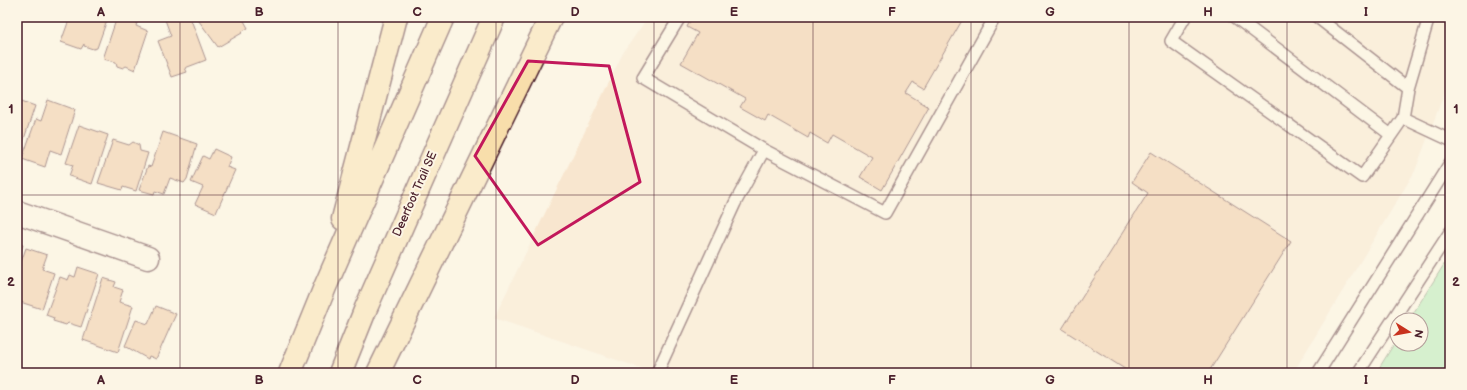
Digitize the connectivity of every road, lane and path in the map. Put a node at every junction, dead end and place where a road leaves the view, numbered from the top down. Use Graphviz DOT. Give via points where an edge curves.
graph roads {
  1 [pos="396,17"];
  2 [pos="443,17"];
  3 [pos="494,17"];
  4 [pos="551,17"];
  5 [pos="680,17"];
  6 [pos="995,17"];
  7 [pos="1185,17"];
  8 [pos="1235,17"];
  9 [pos="1317,17"];
  10 [pos="1429,17"];
  11 [pos="1408,88"];
  12 [pos="1403,118"];
  13 [pos="1392,135"];
  14 [pos="1450,140"];
  15 [pos="764,150"];
  16 [pos="1450,163"];
  17 [pos="17,212"];
  18 [pos="1450,232"];
  19 [pos="148,258"];
  20 [pos="325,287"];
  21 [pos="290,373"];
  22 [pos="340,373"];
  23 [pos="378,373"];
  24 [pos="657,373"];
  25 [pos="1318,373"];
  26 [pos="1358,373"];
  1 -- 20 [label="highway"];
  2 -- 20 [label="highway"];
  3 -- 22 [label="highway, Deerfoot Trail SE"];
  4 -- 23 [label="highway"];
  5 -- 15 [label="lane" via="643,78"];
  6 -- 15 [label="lane" via="885,213"];
  7 -- 13 [label="lane" via="1171,41 1362,177"];
  8 -- 13 [label="lane"];
  9 -- 11 [label="lane"];
  10 -- 11 [label="lane"];
  11 -- 12 [label="lane"];
  12 -- 13 [label="lane"];
  12 -- 14 [label="lane"];
  15 -- 24 [label="lane" via="735,203"];
  16 -- 25 [label="lane"];
  17 -- 19 [label="street"];
  18 -- 26 [label="lane"];
  20 -- 21 [label="highway"];
}
